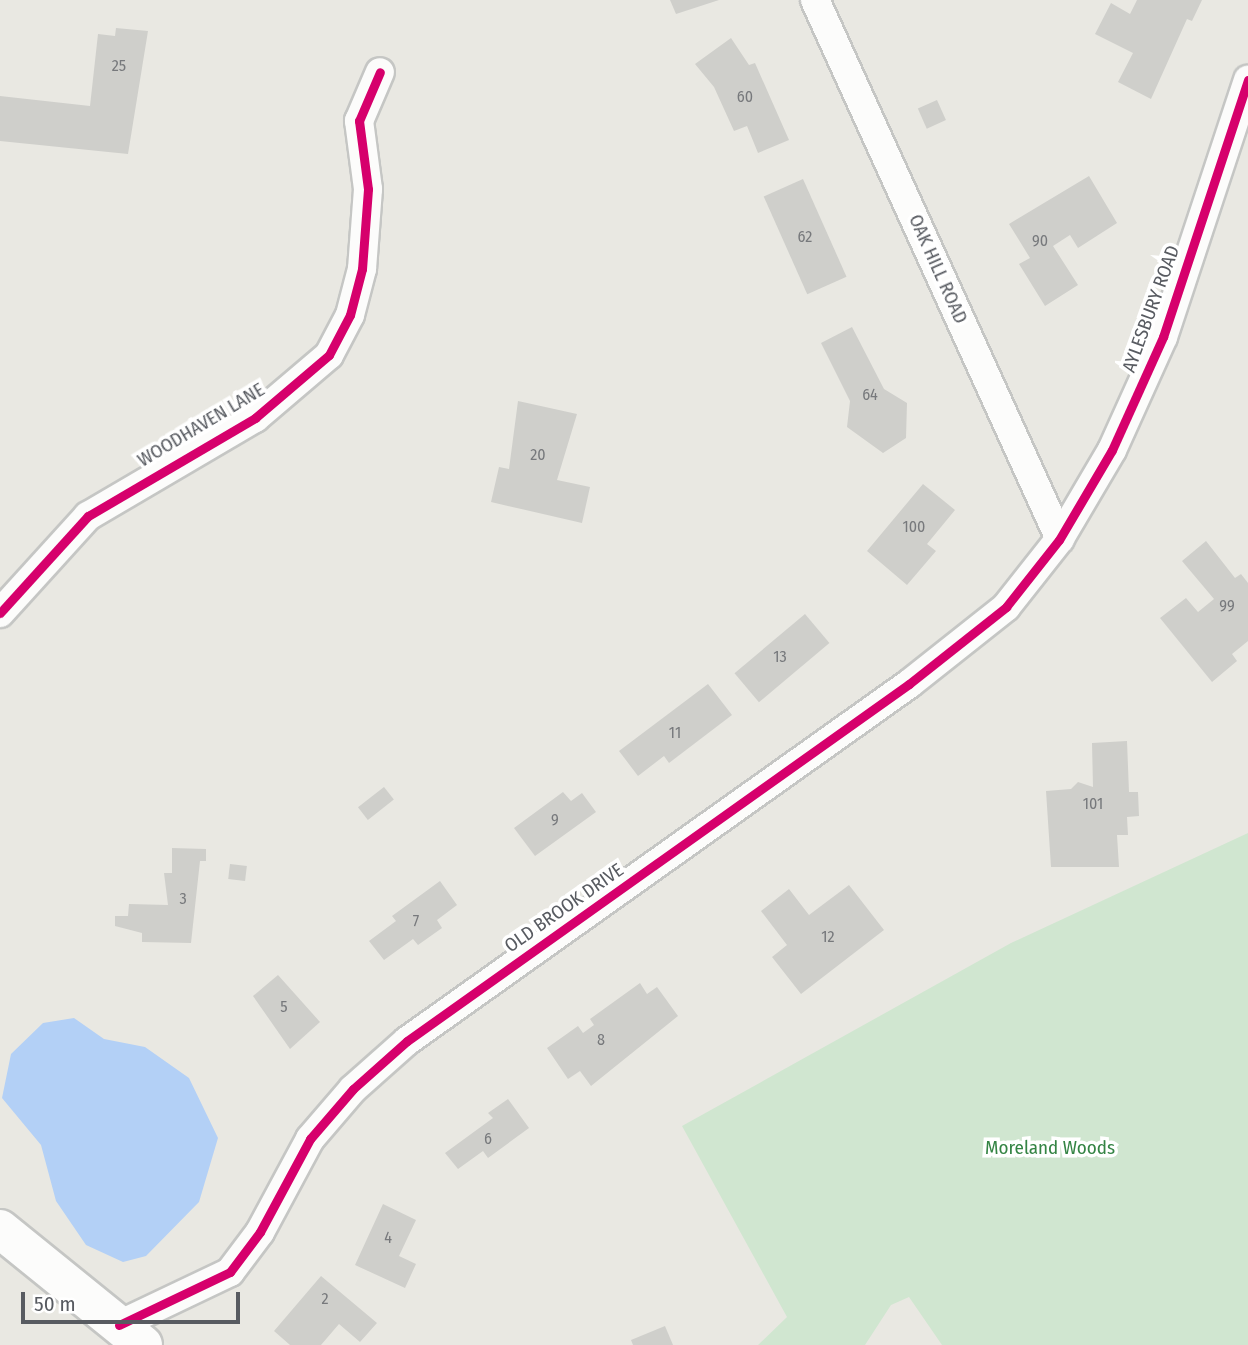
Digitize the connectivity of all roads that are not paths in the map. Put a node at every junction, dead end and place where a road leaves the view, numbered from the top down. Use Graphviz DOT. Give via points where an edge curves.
graph roads {
  1 [pos="815,0"];
  2 [pos="380,72"];
  3 [pos="1248,79"];
  4 [pos="1060,538"];
  5 [pos="0,613"];
  6 [pos="0,1229"];
  7 [pos="131,1335"];
  1 -- 4 [label="street, OAK HILL ROAD"];
  2 -- 5 [label="street, WOODHAVEN LANE" via="359,121 368,189 362,269 350,315 329,355 255,418 88,516"];
  3 -- 4 [label="street, AYLESBURY ROAD" via="1163,337 1112,450"];
  4 -- 7 [label="street, OLD BROOK DRIVE" via="1006,607 975,634 407,1041 353,1089 310,1139 261,1232 230,1272"];
  6 -- 7 [label="street"];
}
